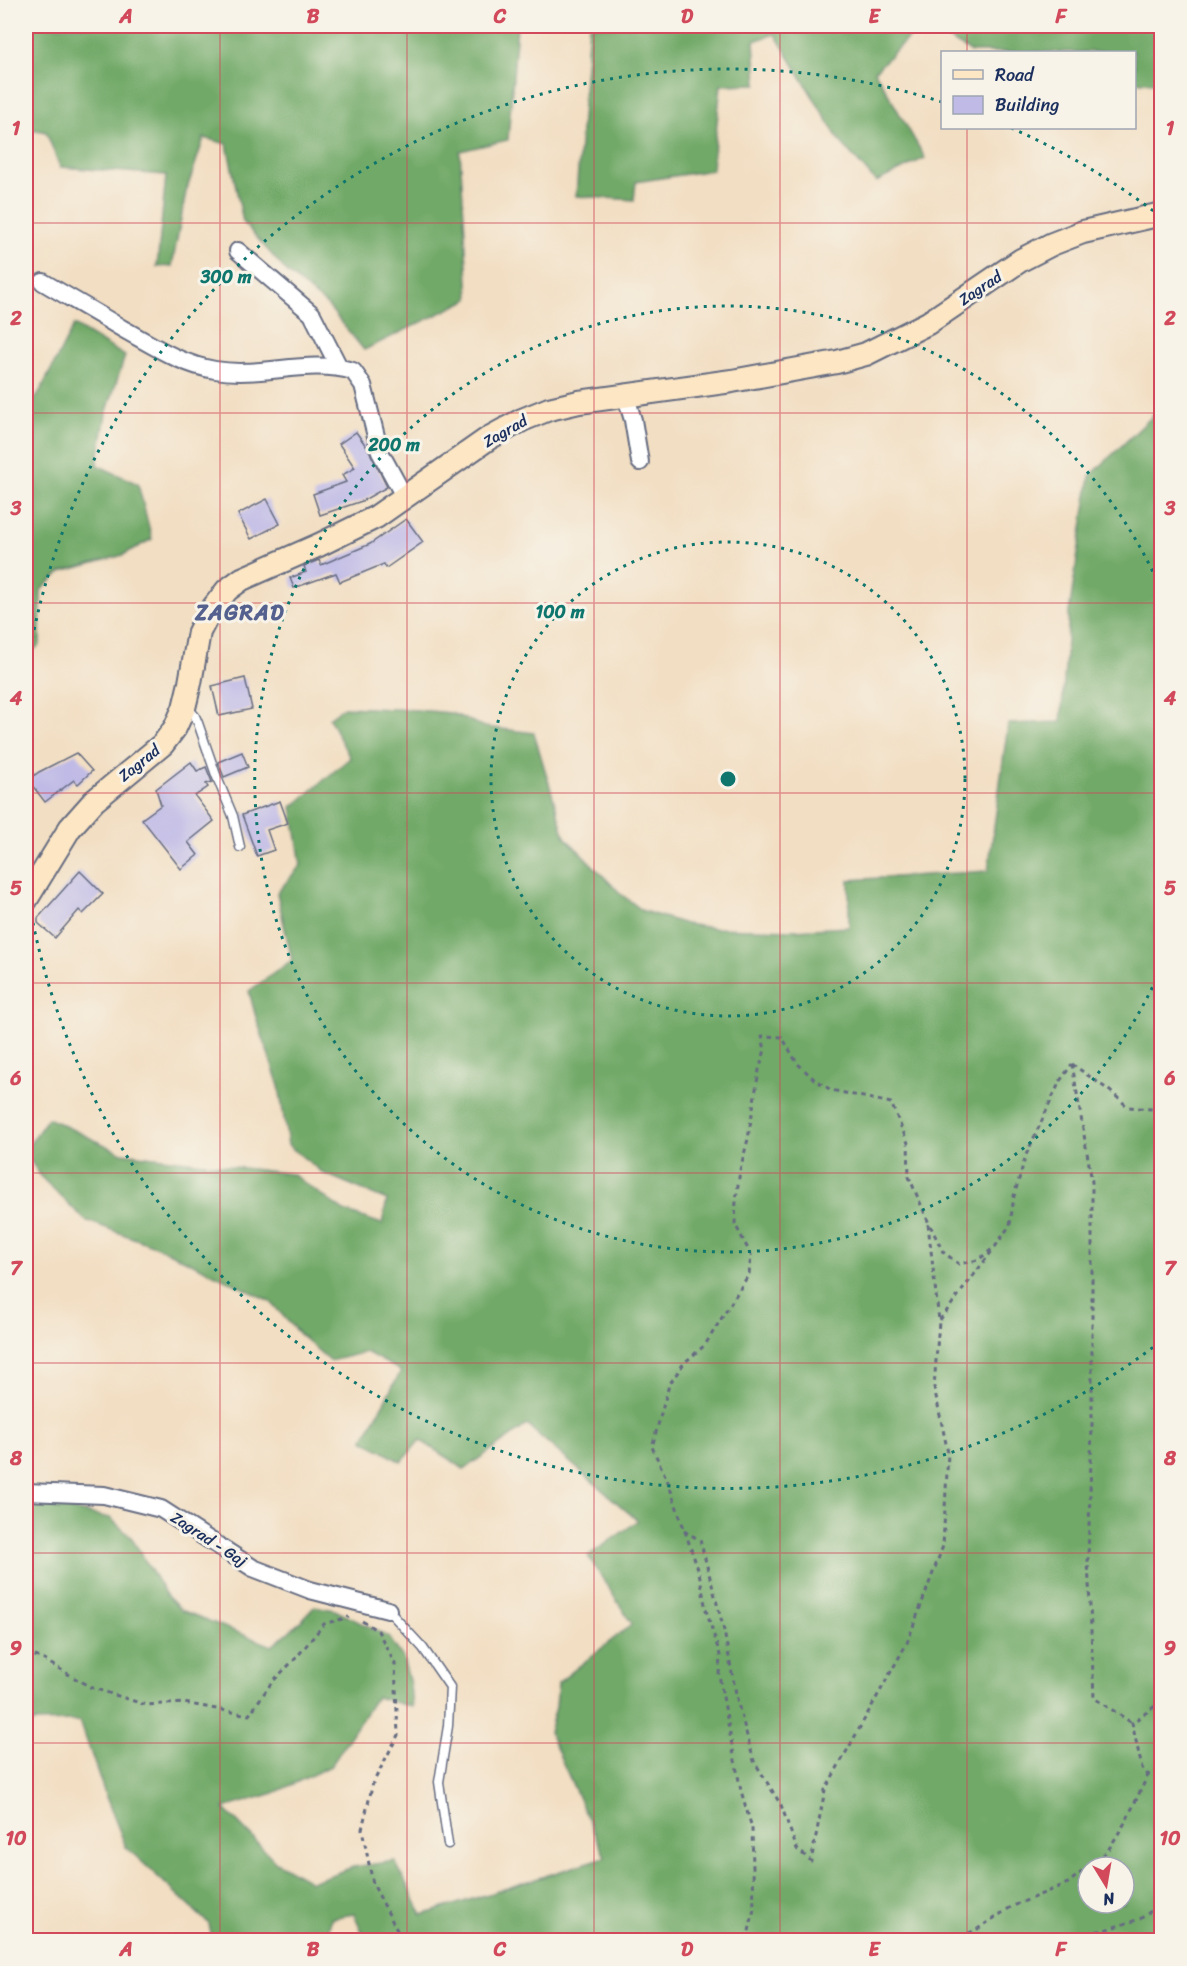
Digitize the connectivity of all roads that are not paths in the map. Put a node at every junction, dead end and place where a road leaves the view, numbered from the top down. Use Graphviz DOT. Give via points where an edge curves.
graph roads {
  1 [pos="1161,214"];
  2 [pos="238,251"];
  3 [pos="43,282"];
  4 [pos="339,367"];
  5 [pos="626,397"];
  6 [pos="640,462"];
  7 [pos="405,498"];
  8 [pos="184,705"];
  9 [pos="240,847"];
  10 [pos="26,900"];
  11 [pos="26,1492"];
  12 [pos="388,1610"];
  13 [pos="448,1844"];
  1 -- 5 [label="main road, Zagrad" via="1083,232 1052,244 1021,260 928,323 866,354"];
  2 -- 4 [label="street" via="312,314"];
  3 -- 4 [label="street" via="175,359 216,370 255,372 303,365"];
  4 -- 7 [label="street" via="353,371 363,385 380,452"];
  5 -- 6 [label="street"];
  5 -- 7 [label="main road, Zagrad" via="569,404 522,420 489,438"];
  7 -- 8 [label="main road, Zagrad" via="376,517 263,568 227,590 199,632"];
  8 -- 9 [label="lane" via="198,723 233,816"];
  8 -- 10 [label="main road, Zagrad" via="163,744 94,801 70,828"];
  11 -- 12 [label="street, Zagrad - Gaj" via="104,1495 161,1509 253,1568 310,1590"];
  12 -- 13 [label="lane" via="423,1648 450,1687 438,1782"];
}
